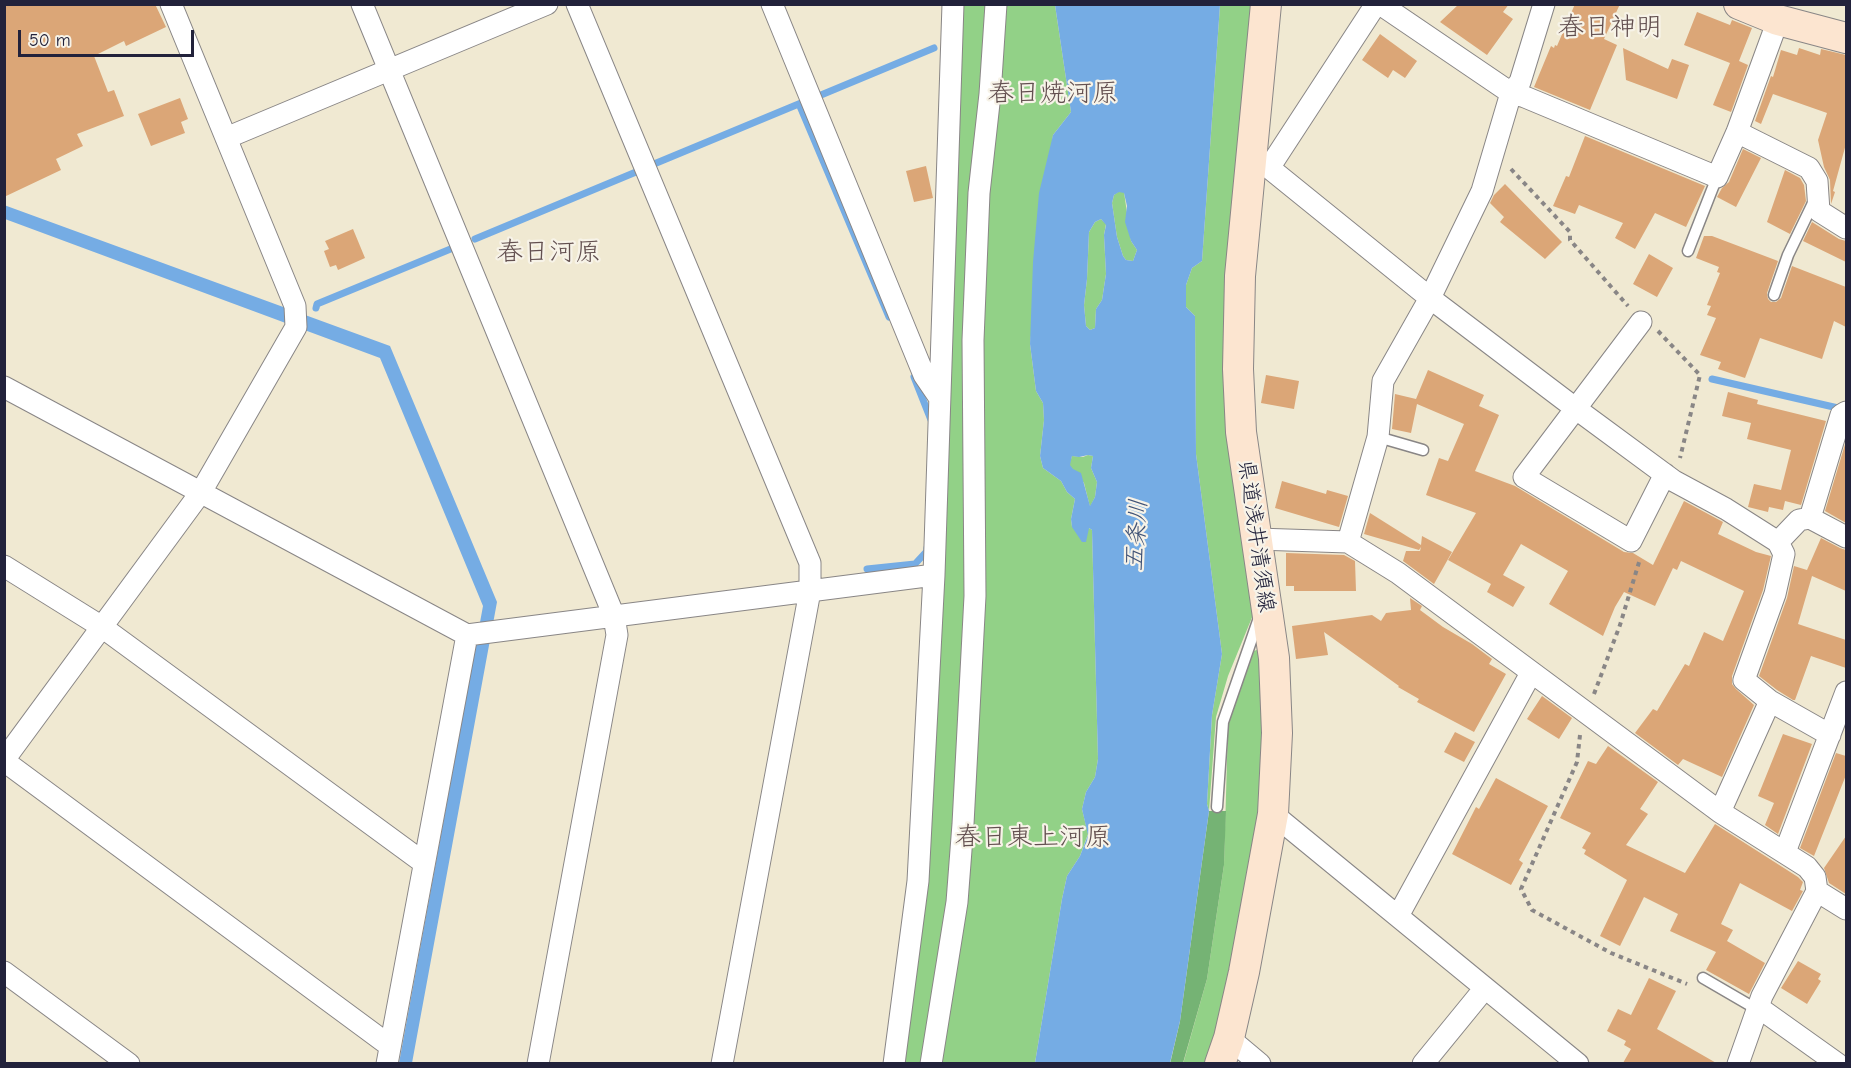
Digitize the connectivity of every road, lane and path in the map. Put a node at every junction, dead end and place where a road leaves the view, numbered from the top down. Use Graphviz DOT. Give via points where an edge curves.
graph roads {
  1 [pos="171,4"];
  2 [pos="362,4"];
  3 [pos="547,4"];
  4 [pos="577,4"];
  5 [pos="772,4"];
  6 [pos="953,4"];
  7 [pos="996,4"];
  8 [pos="1266,4"];
  9 [pos="1378,4"];
  10 [pos="1544,4"];
  11 [pos="1762,11"];
  12 [pos="1846,38"];
  13 [pos="389,70"];
  14 [pos="1511,93"];
  15 [pos="1737,132"];
  16 [pos="226,138"];
  17 [pos="1260,161"];
  18 [pos="1509,161"];
  19 [pos="1717,177"];
  20 [pos="1818,194"];
  21 [pos="1846,228"];
  22 [pos="1688,251"];
  23 [pos="1774,295"];
  24 [pos="1430,298"];
  25 [pos="1641,322"];
  26 [pos="4,387"];
  27 [pos="939,397"];
  28 [pos="1575,408"];
  29 [pos="1846,412"];
  30 [pos="1378,437"];
  31 [pos="1423,450"];
  32 [pos="1670,477"];
  33 [pos="201,492"];
  34 [pos="1810,518"];
  35 [pos="1846,537"];
  36 [pos="1257,539"];
  37 [pos="1348,542"];
  38 [pos="1778,542"];
  39 [pos="1642,555"];
  40 [pos="4,566"];
  41 [pos="934,575"];
  42 [pos="810,591"];
  43 [pos="1265,599"];
  44 [pos="614,616"];
  45 [pos="102,627"];
  46 [pos="472,634"];
  47 [pos="1531,673"];
  48 [pos="1845,699"];
  49 [pos="1770,701"];
  50 [pos="1587,713"];
  51 [pos="1830,735"];
  52 [pos="4,761"];
  53 [pos="1217,807"];
  54 [pos="1720,812"];
  55 [pos="1273,814"];
  56 [pos="1785,852"];
  57 [pos="424,863"];
  58 [pos="1817,891"];
  59 [pos="1846,909"];
  60 [pos="1398,916"];
  61 [pos="4,972"];
  62 [pos="1703,978"];
  63 [pos="1692,986"];
  64 [pos="1485,988"];
  65 [pos="1758,1009"];
  66 [pos="1224,1051"];
  67 [pos="388,1055"];
  68 [pos="129,1064"];
  69 [pos="538,1064"];
  70 [pos="722,1064"];
  71 [pos="894,1064"];
  72 [pos="931,1064"];
  73 [pos="1260,1064"];
  74 [pos="1423,1064"];
  75 [pos="1578,1064"];
  76 [pos="1738,1064"];
  77 [pos="1838,1064"];
  1 -- 16 [label="street"];
  2 -- 13 [label="street"];
  3 -- 13 [label="street"];
  4 -- 42 [label="street" via="810,563"];
  5 -- 27 [label="street" via="924,375"];
  6 -- 27 [label="street"];
  7 -- 72 [label="street" via="978,193 973,340 975,596 963,824 957,902"];
  8 -- 17 [label="main road, 県道浅井清須線"];
  9 -- 14 [label="street"];
  9 -- 17 [label="street"];
  10 -- 14 [label="street" via="1520,82"];
  11 -- 12 [label="main road"];
  11 -- 15 [label="street"];
  13 -- 16 [label="street"];
  13 -- 44 [label="street"];
  14 -- 19 [label="street"];
  14 -- 24 [label="street" via="1482,191"];
  15 -- 19 [label="street"];
  15 -- 20 [label="street" via="1809,168"];
  16 -- 33 [label="street" via="296,317"];
  17 -- 24 [label="street"];
  17 -- 36 [label="main road, 県道浅井清須線" via="1240,276 1238,369 1240,432"];
  18 -- 25 [label="path" via="1510,168 1570,232 1570,240"];
  19 -- 22 [label="lane"];
  20 -- 21 [label="street" via="1819,211"];
  20 -- 23 [label="lane" via="1788,255"];
  24 -- 28 [label="street"];
  24 -- 30 [label="street" via="1383,381"];
  25 -- 28 [label="street"];
  25 -- 32 [label="path" via="1655,328 1700,375"];
  26 -- 33 [label="street"];
  27 -- 41 [label="street"];
  28 -- 32 [label="street"];
  28 -- 32 [label="street" via="1524,477 1631,541"];
  29 -- 34 [label="street" via="1841,415"];
  30 -- 31 [label="lane"];
  30 -- 37 [label="street"];
  32 -- 38 [label="street"];
  33 -- 45 [label="street"];
  33 -- 46 [label="street"];
  34 -- 35 [label="street"];
  34 -- 38 [label="street" via="1799,519"];
  36 -- 37 [label="street"];
  36 -- 43 [label="main road, 県道浅井清須線"];
  37 -- 47 [label="street" via="1398,573"];
  38 -- 49 [label="street" via="1784,554 1775,594 1744,680"];
  39 -- 50 [label="path"];
  40 -- 45 [label="street"];
  41 -- 42 [label="street"];
  41 -- 71 [label="street" via="918,881"];
  42 -- 44 [label="street"];
  42 -- 70 [label="street"];
  43 -- 53 [label="lane" via="1223,722"];
  43 -- 55 [label="main road, 県道浅井清須線" via="1274,658 1277,733"];
  44 -- 46 [label="street"];
  44 -- 69 [label="street" via="617,635"];
  45 -- 52 [label="street"];
  45 -- 57 [label="street"];
  46 -- 57 [label="street"];
  47 -- 50 [label="street"];
  47 -- 60 [label="street"];
  48 -- 51 [label="street"];
  49 -- 51 [label="street"];
  49 -- 54 [label="street"];
  50 -- 54 [label="street"];
  50 -- 63 [label="path" via="1577,762 1521,890 1532,910 1611,953"];
  51 -- 56 [label="street"];
  52 -- 67 [label="street"];
  54 -- 56 [label="street"];
  55 -- 60 [label="street"];
  55 -- 66 [label="main road, 県道浅井清須線" via="1244,972"];
  56 -- 58 [label="street" via="1807,867 1815,878"];
  57 -- 67 [label="street"];
  58 -- 59 [label="street"];
  58 -- 65 [label="street"];
  60 -- 64 [label="street"];
  61 -- 68 [label="street"];
  62 -- 65 [label="lane"];
  64 -- 74 [label="street"];
  64 -- 75 [label="street"];
  65 -- 76 [label="street"];
  65 -- 77 [label="street"];
  66 -- 73 [label="street"];
}
